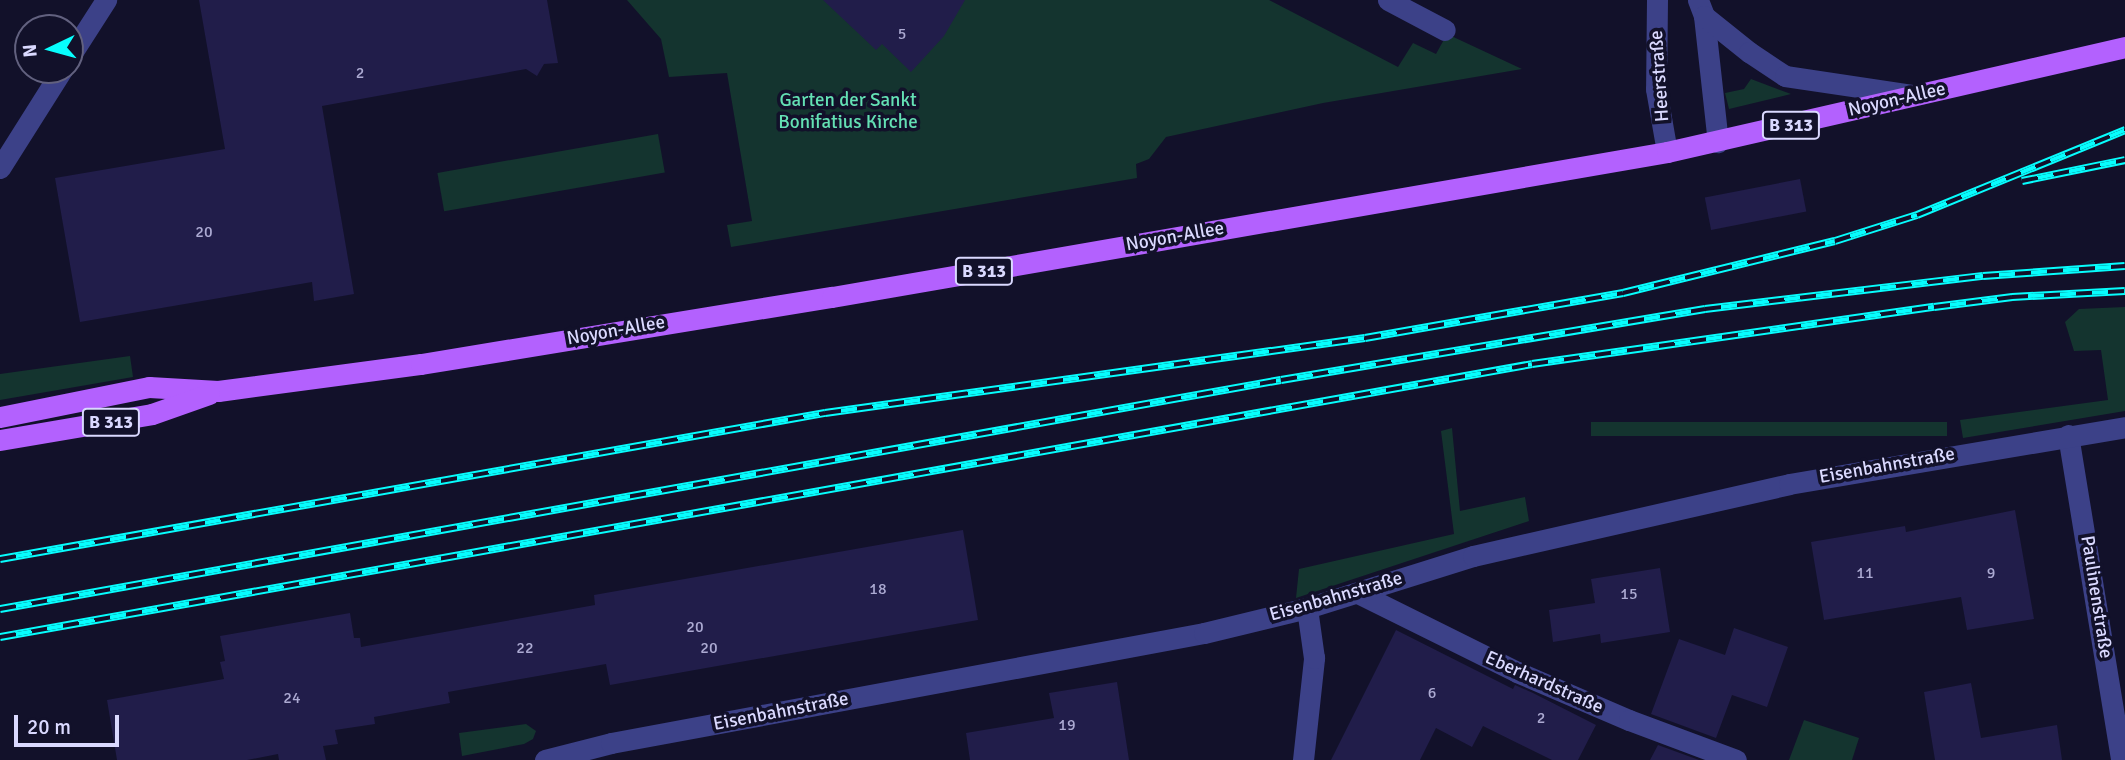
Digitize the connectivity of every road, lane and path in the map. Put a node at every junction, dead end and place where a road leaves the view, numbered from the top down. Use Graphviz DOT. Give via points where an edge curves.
graph roads {
  1 [pos="106,0"];
  2 [pos="1388,0"];
  3 [pos="1657,0"];
  4 [pos="1701,8"];
  5 [pos="1445,30"];
  6 [pos="84,35"];
  7 [pos="2125,47"];
  8 [pos="53,84"];
  9 [pos="1914,96"];
  10 [pos="1718,142"];
  11 [pos="1667,152"];
  12 [pos="0,168"];
  13 [pos="218,391"];
  14 [pos="0,417"];
  15 [pos="2125,427"];
  16 [pos="2068,435"];
  17 [pos="0,440"];
  18 [pos="1358,593"];
  19 [pos="1307,608"];
  20 [pos="1305,756"];
  21 [pos="545,760"];
  22 [pos="1736,760"];
  23 [pos="2121,760"];
  1 -- 6 [label="street"];
  2 -- 5 [label="street"];
  3 -- 11 [label="street, Heerstraße" via="1656,89"];
  4 -- 9 [label="street" via="1785,76"];
  4 -- 10 [label="street"];
  7 -- 9 [label="main road, Noyon-Allee / B 313"];
  8 -- 12 [label="street"];
  9 -- 10 [label="main road, Noyon-Allee / B 313"];
  10 -- 11 [label="main road, Noyon-Allee / B 313"];
  11 -- 13 [label="main road, Noyon-Allee / B 313" via="832,297 421,364"];
  13 -- 14 [label="main road, Noyon-Allee / B 313" via="149,387"];
  13 -- 17 [label="main road, Noyon-Allee / B 313" via="152,414"];
  15 -- 16 [label="street, Eisenbahnstraße"];
  16 -- 18 [label="street, Eisenbahnstraße" via="1822,477 1569,532 1473,556"];
  16 -- 23 [label="street, Paulinenstraße"];
  18 -- 19 [label="street, Eisenbahnstraße"];
  18 -- 22 [label="street, Eberhardstraße" via="1517,672"];
  19 -- 20 [label="street" via="1314,658"];
  19 -- 21 [label="street, Eisenbahnstraße" via="1204,633 611,743"];
}
